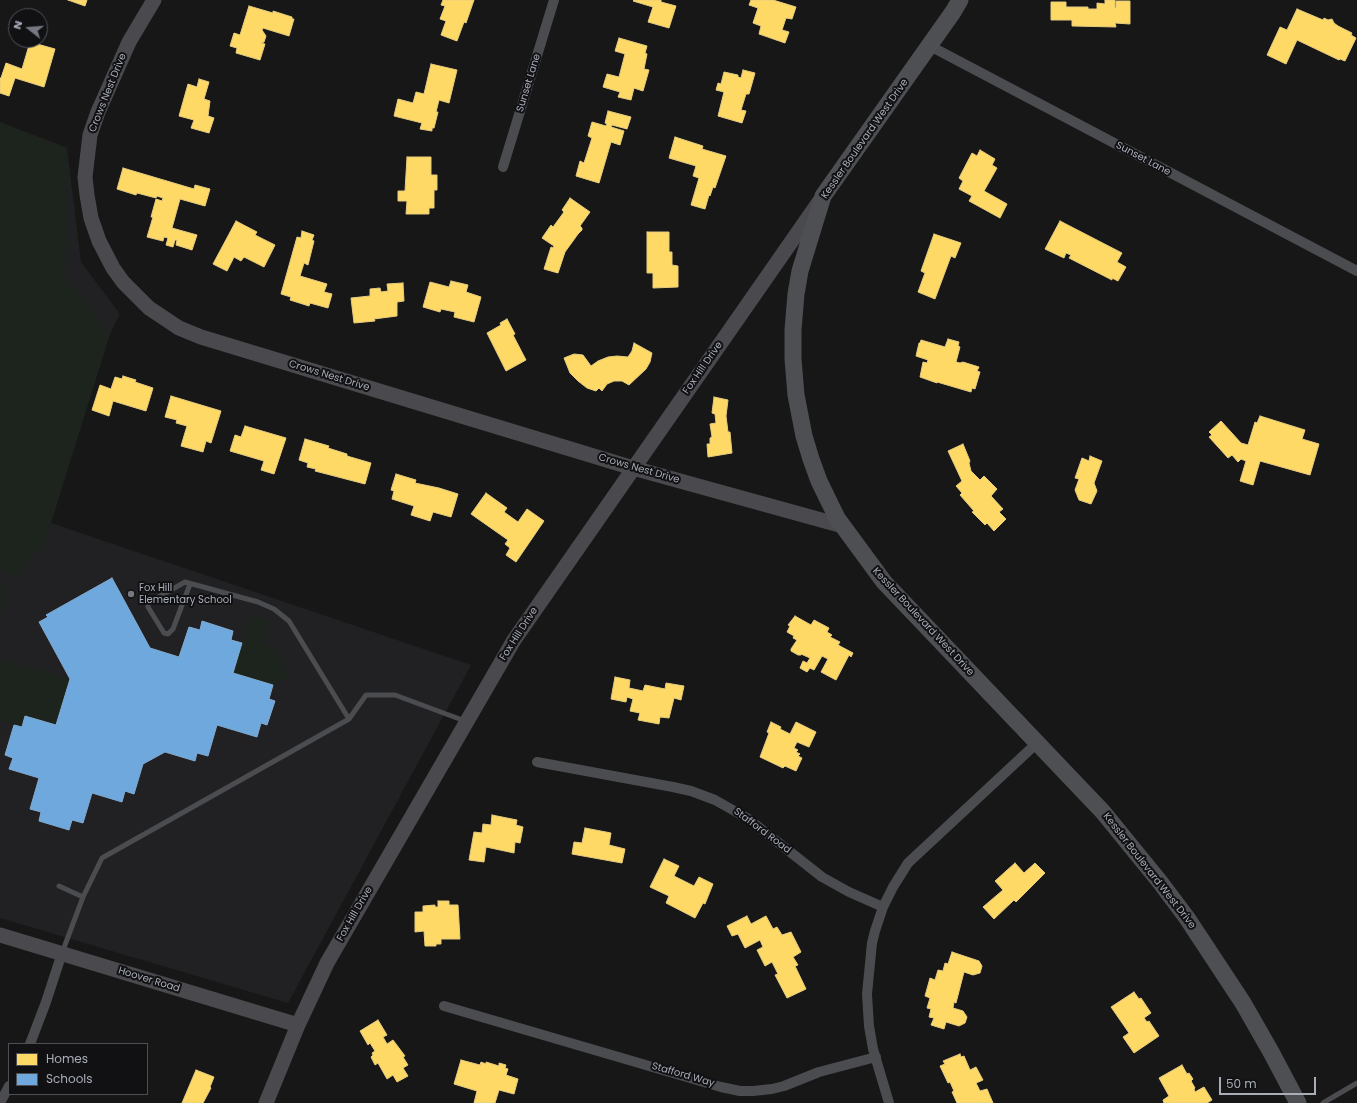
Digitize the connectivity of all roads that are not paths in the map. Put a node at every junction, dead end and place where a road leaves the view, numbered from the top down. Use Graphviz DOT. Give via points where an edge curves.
graph roads {
  1 [pos="154,0"];
  2 [pos="554,0"];
  3 [pos="960,0"];
  4 [pos="930,46"];
  5 [pos="503,167"];
  6 [pos="823,196"];
  7 [pos="1357,271"];
  8 [pos="633,468"];
  9 [pos="843,526"];
  10 [pos="190,584"];
  11 [pos="349,719"];
  12 [pos="466,722"];
  13 [pos="1037,743"];
  14 [pos="537,762"];
  15 [pos="59,886"];
  16 [pos="83,897"];
  17 [pos="883,907"];
  18 [pos="0,934"];
  19 [pos="62,953"];
  20 [pos="444,1006"];
  21 [pos="298,1025"];
  22 [pos="30,1043"];
  23 [pos="876,1057"];
  24 [pos="1357,1083"];
  25 [pos="8,1088"];
  26 [pos="0,1103"];
  27 [pos="266,1103"];
  28 [pos="889,1103"];
  29 [pos="1298,1103"];
  30 [pos="1323,1103"];
  1 -- 8 [label="street, Crows Nest Drive" via="129,42 98,112 90,135 86,165 87,195 99,241 116,273 135,296 169,322 201,337"];
  2 -- 5 [label="street, Sunset Lane"];
  3 -- 4 [label="main road, Kessler Boulevard West Drive"];
  4 -- 6 [label="main road, Kessler Boulevard West Drive"];
  4 -- 7 [label="street, Sunset Lane"];
  6 -- 8 [label="street, Fox Hill Drive"];
  6 -- 9 [label="main road, Kessler Boulevard West Drive" via="800,270 794,318 793,359 796,395 804,436 831,508"];
  8 -- 9 [label="street, Crows Nest Drive"];
  8 -- 12 [label="street, Fox Hill Drive" via="514,640"];
  9 -- 13 [label="main road, Kessler Boulevard West Drive" via="868,562 898,597"];
  10 -- 10 [label="lane" via="185,582 148,603 164,634 173,629"];
  10 -- 11 [label="lane" via="258,602 274,609 289,621"];
  11 -- 12 [label="lane" via="366,695 396,696"];
  11 -- 16 [label="lane" via="102,858"];
  12 -- 21 [label="street, Fox Hill Drive" via="327,963"];
  13 -- 17 [label="street" via="908,863"];
  13 -- 29 [label="main road, Kessler Boulevard West Drive" via="1103,812 1187,918 1243,1003"];
  14 -- 17 [label="street, Stafford Road" via="679,788 715,800 752,821 822,877"];
  15 -- 16 [label="lane"];
  16 -- 19 [label="lane"];
  17 -- 23 [label="street" via="872,943 867,994 869,1026"];
  18 -- 19 [label="street, Hoover Road"];
  19 -- 21 [label="street, Hoover Road"];
  19 -- 22 [label="street"];
  20 -- 23 [label="street, Stafford Way" via="721,1087 740,1090 772,1089 819,1072"];
  21 -- 27 [label="street, Fox Hill Drive"];
  23 -- 28 [label="street"];
  24 -- 30 [label="lane"];
  25 -- 26 [label="street"];
}
